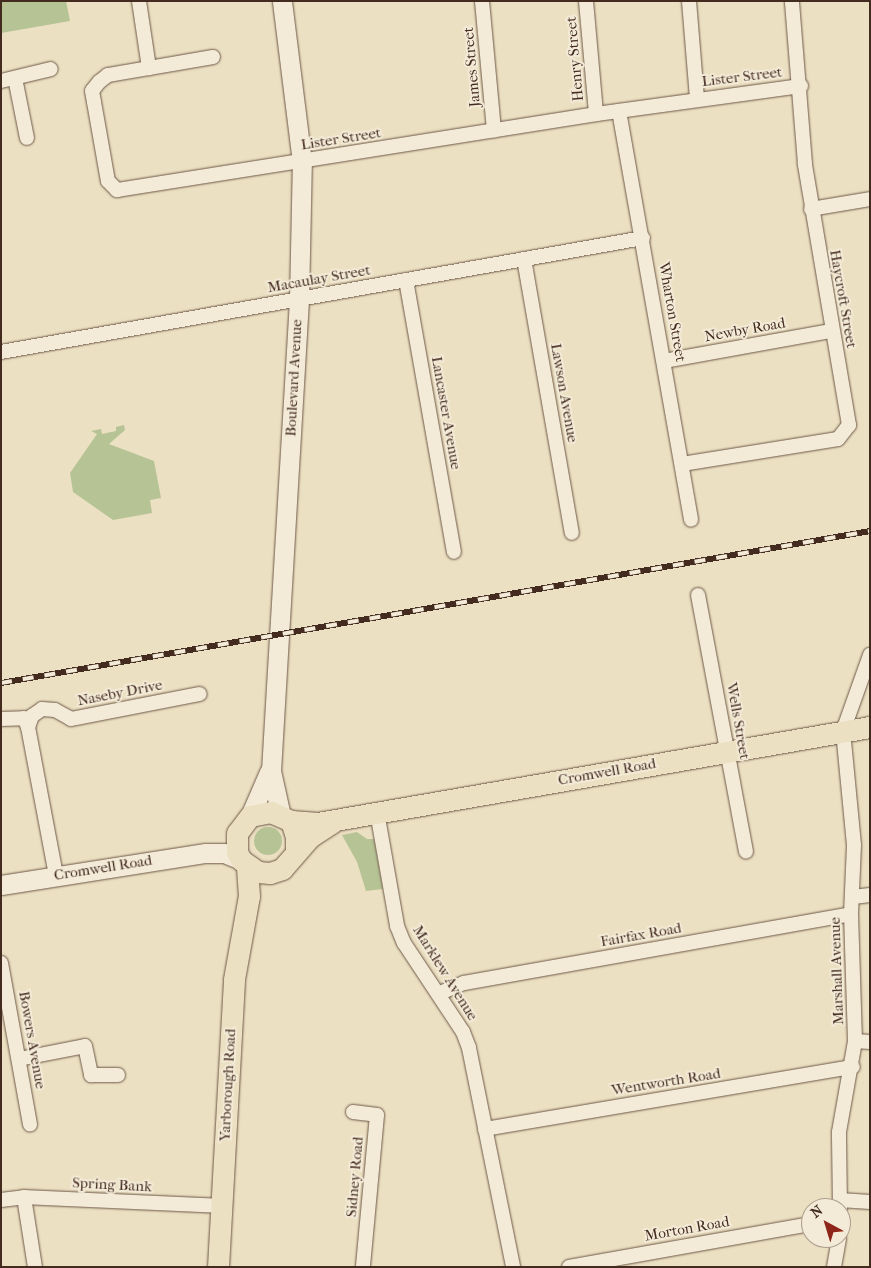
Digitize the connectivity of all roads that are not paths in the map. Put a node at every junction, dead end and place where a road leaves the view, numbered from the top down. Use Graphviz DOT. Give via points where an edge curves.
graph roads {
  1 [pos="139,1"];
  2 [pos="282,1"];
  3 [pos="482,1"];
  4 [pos="586,1"];
  5 [pos="689,1"];
  6 [pos="792,1"];
  7 [pos="213,57"];
  8 [pos="149,68"];
  9 [pos="51,69"];
  10 [pos="15,78"];
  11 [pos="1,81"];
  12 [pos="801,86"];
  13 [pos="697,98"];
  14 [pos="619,111"];
  15 [pos="596,114"];
  16 [pos="494,130"];
  17 [pos="27,138"];
  18 [pos="302,162"];
  19 [pos="870,199"];
  20 [pos="811,209"];
  21 [pos="643,238"];
  22 [pos="524,259"];
  23 [pos="406,280"];
  24 [pos="299,300"];
  25 [pos="831,331"];
  26 [pos="1,352"];
  27 [pos="664,361"];
  28 [pos="682,464"];
  29 [pos="692,520"];
  30 [pos="572,533"];
  31 [pos="454,552"];
  32 [pos="698,595"];
  33 [pos="870,655"];
  34 [pos="200,694"];
  35 [pos="1,719"];
  36 [pos="28,727"];
  37 [pos="870,727"];
  38 [pos="843,731"];
  39 [pos="727,751"];
  40 [pos="272,756"];
  41 [pos="377,812"];
  42 [pos="250,816"];
  43 [pos="344,816"];
  44 [pos="286,818"];
  45 [pos="237,834"];
  46 [pos="296,850"];
  47 [pos="746,852"];
  48 [pos="206,853"];
  49 [pos="244,864"];
  50 [pos="282,869"];
  51 [pos="56,875"];
  52 [pos="1,885"];
  53 [pos="870,894"];
  54 [pos="853,897"];
  55 [pos="247,905"];
  56 [pos="850,914"];
  57 [pos="1,963"];
  58 [pos="440,993"];
  59 [pos="855,1041"];
  60 [pos="870,1042"];
  61 [pos="19,1058"];
  62 [pos="853,1067"];
  63 [pos="118,1074"];
  64 [pos="353,1112"];
  65 [pos="30,1124"];
  66 [pos="485,1129"];
  67 [pos="24,1197"];
  68 [pos="840,1198"];
  69 [pos="1,1200"];
  70 [pos="870,1202"];
  71 [pos="851,1203"];
  72 [pos="222,1206"];
  73 [pos="801,1226"];
  74 [pos="837,1248"];
  75 [pos="35,1267"];
  76 [pos="218,1267"];
  77 [pos="363,1267"];
  78 [pos="513,1267"];
  79 [pos="569,1267"];
  80 [pos="834,1267"];
  1 -- 8 [label="street"];
  2 -- 18 [label="street, Boulevard Avenue"];
  3 -- 16 [label="street, James Street"];
  4 -- 15 [label="street, Henry Street"];
  5 -- 13 [label="street"];
  6 -- 12 [label="street, Haycroft Street"];
  7 -- 8 [label="street, Lister Street"];
  8 -- 18 [label="street, Lister Street" via="108,75 92,91 108,181 117,190"];
  9 -- 10 [label="street"];
  10 -- 11 [label="street"];
  10 -- 17 [label="street"];
  12 -- 13 [label="street, Lister Street"];
  12 -- 20 [label="street, Haycroft Street"];
  13 -- 14 [label="street, Lister Street"];
  14 -- 15 [label="street, Lister Street"];
  14 -- 21 [label="street, Wharton Street"];
  15 -- 16 [label="street, Lister Street"];
  16 -- 18 [label="street, Lister Street"];
  18 -- 24 [label="street, Boulevard Avenue"];
  19 -- 20 [label="street"];
  20 -- 25 [label="street, Haycroft Street"];
  21 -- 22 [label="street, Macaulay Street"];
  21 -- 27 [label="street, Wharton Street"];
  22 -- 23 [label="street, Macaulay Street"];
  22 -- 30 [label="street, Lawson Avenue"];
  23 -- 24 [label="street, Macaulay Street"];
  23 -- 31 [label="street, Lancaster Avenue"];
  24 -- 26 [label="street, Macaulay Street"];
  24 -- 40 [label="street, Boulevard Avenue"];
  25 -- 27 [label="street, Newby Road"];
  25 -- 28 [label="street, Haycroft Street" via="850,420 843,435 838,439"];
  27 -- 28 [label="street, Wharton Street"];
  28 -- 29 [label="street, Wharton Street"];
  32 -- 39 [label="street, Wells Street"];
  33 -- 38 [label="street"];
  34 -- 36 [label="street, Naseby Drive" via="71,718 55,710 42,709 32,716"];
  35 -- 36 [label="street" via="24,718"];
  36 -- 51 [label="street"];
  37 -- 38 [label="main road, Cromwell Road"];
  38 -- 39 [label="main road, Cromwell Road"];
  38 -- 54 [label="street, Marshall Avenue" via="854,845"];
  39 -- 41 [label="main road, Cromwell Road"];
  39 -- 47 [label="street, Wells Street"];
  40 -- 42 [label="street, Boulevard Avenue" via="264,787"];
  40 -- 44 [label="street, Boulevard Avenue" via="272,786"];
  41 -- 43 [label="main road, Cromwell Road"];
  41 -- 58 [label="street, Marklew Avenue" via="397,926 404,943"];
  42 -- 44 [label="main road" via="271,812"];
  42 -- 45 [label="main road"];
  43 -- 44 [label="main road, Cromwell Road" via="318,823"];
  43 -- 46 [label="main road, Cromwell Road"];
  44 -- 46 [label="main road" via="296,837"];
  45 -- 48 [label="street, Cromwell Road"];
  45 -- 49 [label="main road" via="237,852"];
  46 -- 50 [label="main road"];
  48 -- 49 [label="street, Cromwell Road" via="224,854"];
  48 -- 51 [label="street, Cromwell Road"];
  49 -- 50 [label="main road" via="258,872"];
  49 -- 55 [label="main road, Yarborough Road"];
  50 -- 55 [label="main road, Yarborough Road"];
  51 -- 52 [label="street, Cromwell Road"];
  53 -- 54 [label="street"];
  54 -- 56 [label="street, Marshall Avenue"];
  55 -- 72 [label="main road, Yarborough Road" via="234,978"];
  56 -- 58 [label="street, Fairfax Road" via="464,983"];
  56 -- 59 [label="street, Marshall Avenue"];
  57 -- 61 [label="street, Bowers Avenue"];
  58 -- 66 [label="street, Marklew Avenue" via="469,1048"];
  59 -- 60 [label="street"];
  59 -- 62 [label="street, Marshall Avenue"];
  61 -- 63 [label="street" via="85,1046 91,1075"];
  61 -- 65 [label="street, Bowers Avenue"];
  62 -- 66 [label="street, Wentworth Road"];
  62 -- 68 [label="street, Marshall Avenue" via="839,1132"];
  64 -- 77 [label="street, Sidney Road" via="377,1115"];
  66 -- 78 [label="street, Marklew Avenue"];
  67 -- 69 [label="street, Spring Bank"];
  67 -- 72 [label="street, Spring Bank"];
  67 -- 75 [label="street"];
  70 -- 71 [label="street"];
  72 -- 76 [label="main road, Yarborough Road"];
  73 -- 79 [label="street, Morton Road"];
  74 -- 80 [label="street"];
}
